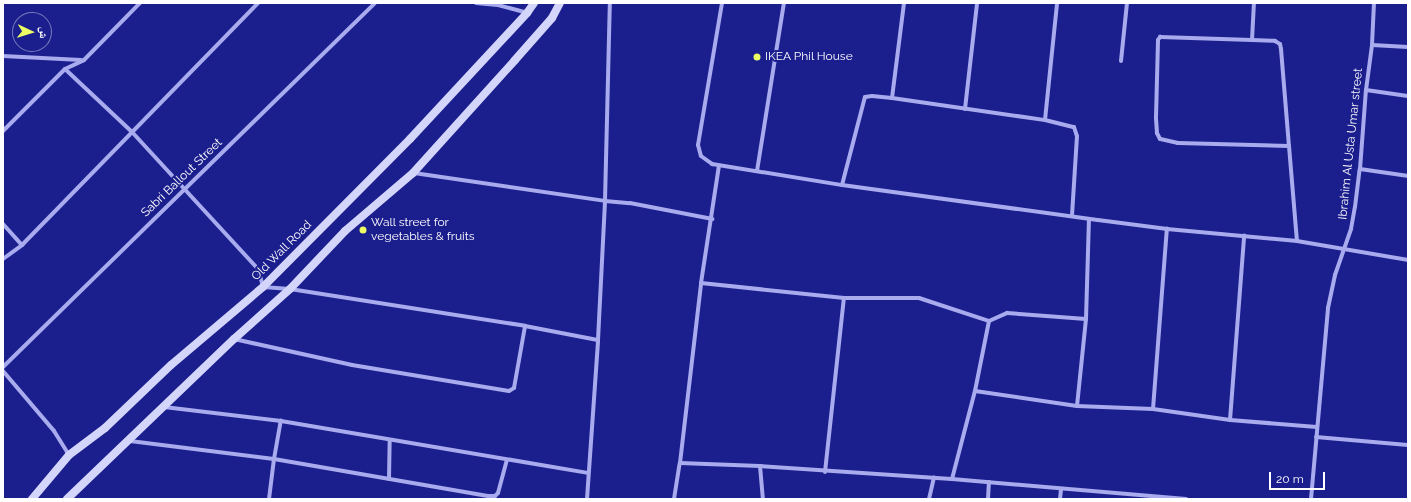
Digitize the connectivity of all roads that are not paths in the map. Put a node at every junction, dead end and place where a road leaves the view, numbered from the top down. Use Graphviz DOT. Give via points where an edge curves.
graph roads {
  1 [pos="140,3"];
  2 [pos="258,3"];
  3 [pos="375,3"];
  4 [pos="476,3"];
  5 [pos="534,3"];
  6 [pos="560,3"];
  7 [pos="610,3"];
  8 [pos="722,3"];
  9 [pos="784,3"];
  10 [pos="904,3"];
  11 [pos="977,3"];
  12 [pos="1057,3"];
  13 [pos="1127,3"];
  14 [pos="1254,3"];
  15 [pos="1374,3"];
  16 [pos="527,13"];
  17 [pos="1252,40"];
  18 [pos="1372,45"];
  19 [pos="1408,47"];
  20 [pos="3,56"];
  21 [pos="84,60"];
  22 [pos="1121,61"];
  23 [pos="65,69"];
  24 [pos="1366,90"];
  25 [pos="1408,96"];
  26 [pos="892,98"];
  27 [pos="965,109"];
  28 [pos="1045,120"];
  29 [pos="3,131"];
  30 [pos="132,132"];
  31 [pos="1289,146"];
  32 [pos="720,165"];
  33 [pos="1360,169"];
  34 [pos="757,171"];
  35 [pos="413,172"];
  36 [pos="1408,176"];
  37 [pos="842,185"];
  38 [pos="184,190"];
  39 [pos="605,201"];
  40 [pos="1072,216"];
  41 [pos="712,218"];
  42 [pos="1089,219"];
  43 [pos="3,224"];
  44 [pos="1167,229"];
  45 [pos="1244,236"];
  46 [pos="1297,241"];
  47 [pos="22,245"];
  48 [pos="1345,249"];
  49 [pos="3,260"];
  50 [pos="1408,260"];
  51 [pos="701,283"];
  52 [pos="263,287"];
  53 [pos="290,289"];
  54 [pos="844,298"];
  55 [pos="1086,319"];
  56 [pos="989,321"];
  57 [pos="525,326"];
  58 [pos="234,339"];
  59 [pos="598,340"];
  60 [pos="3,367"];
  61 [pos="3,371"];
  62 [pos="975,391"];
  63 [pos="1077,406"];
  64 [pos="164,407"];
  65 [pos="1153,409"];
  66 [pos="1230,420"];
  67 [pos="281,421"];
  68 [pos="1317,427"];
  69 [pos="1316,437"];
  70 [pos="390,440"];
  71 [pos="130,441"];
  72 [pos="1408,445"];
  73 [pos="70,455"];
  74 [pos="274,459"];
  75 [pos="507,460"];
  76 [pos="680,463"];
  77 [pos="760,466"];
  78 [pos="825,472"];
  79 [pos="588,473"];
  80 [pos="934,478"];
  81 [pos="390,479"];
  82 [pos="952,479"];
  83 [pos="989,482"];
  84 [pos="1061,488"];
  85 [pos="1141,497"];
  86 [pos="32,499"];
  87 [pos="67,499"];
  88 [pos="269,499"];
  89 [pos="587,499"];
  90 [pos="674,499"];
  91 [pos="764,499"];
  92 [pos="929,499"];
  93 [pos="988,499"];
  94 [pos="1060,499"];
  95 [pos="1186,499"];
  96 [pos="1311,499"];
  1 -- 21 [label="street"];
  2 -- 30 [label="street"];
  3 -- 38 [label="street, Sabri Ballout Street"];
  4 -- 16 [label="street" via="498,5"];
  5 -- 16 [label="main road, Old Wall Road"];
  6 -- 35 [label="main road" via="552,18"];
  7 -- 39 [label="street"];
  8 -- 32 [label="street" via="698,145 701,156 707,162"];
  9 -- 34 [label="street"];
  10 -- 26 [label="street"];
  11 -- 27 [label="street"];
  12 -- 28 [label="street"];
  13 -- 22 [label="street"];
  14 -- 17 [label="street"];
  15 -- 18 [label="street, Ibrahim Al Usta Umar street"];
  16 -- 52 [label="main road, Old Wall Road" via="410,139"];
  17 -- 31 [label="street" via="1275,41 1280,44"];
  17 -- 31 [label="street" via="1160,36 1157,132 1160,139 1169,142"];
  18 -- 19 [label="street"];
  18 -- 24 [label="street, Ibrahim Al Usta Umar street"];
  20 -- 21 [label="street"];
  21 -- 23 [label="street"];
  23 -- 29 [label="street"];
  23 -- 30 [label="street"];
  24 -- 25 [label="street"];
  24 -- 33 [label="street, Ibrahim Al Usta Umar street"];
  26 -- 27 [label="street"];
  26 -- 37 [label="street" via="865,98"];
  27 -- 28 [label="street"];
  28 -- 40 [label="street" via="1071,125 1077,132"];
  30 -- 38 [label="street"];
  30 -- 47 [label="street"];
  31 -- 46 [label="street"];
  32 -- 34 [label="street"];
  32 -- 41 [label="street"];
  33 -- 36 [label="street"];
  33 -- 48 [label="street, Ibrahim Al Usta Umar street" via="1351,229"];
  34 -- 37 [label="street"];
  35 -- 39 [label="street"];
  35 -- 53 [label="main road" via="345,231"];
  37 -- 40 [label="street"];
  38 -- 52 [label="street" via="258,269"];
  38 -- 60 [label="street, Sabri Ballout Street"];
  39 -- 41 [label="street"];
  39 -- 59 [label="street"];
  40 -- 42 [label="street"];
  41 -- 51 [label="street"];
  42 -- 44 [label="street"];
  42 -- 55 [label="street"];
  43 -- 47 [label="street"];
  44 -- 45 [label="street"];
  44 -- 65 [label="street"];
  45 -- 46 [label="street"];
  45 -- 66 [label="street"];
  46 -- 48 [label="street"];
  47 -- 49 [label="street"];
  48 -- 50 [label="street"];
  48 -- 68 [label="street, Ibrahim Al Usta Umar street" via="1335,275 1329,303"];
  51 -- 54 [label="street"];
  51 -- 76 [label="street"];
  52 -- 53 [label="street"];
  52 -- 73 [label="main road, Old Wall Road" via="171,365 105,428"];
  53 -- 57 [label="street"];
  53 -- 58 [label="main road"];
  54 -- 56 [label="street" via="919,298"];
  54 -- 78 [label="street"];
  55 -- 56 [label="street" via="1007,313"];
  55 -- 63 [label="street"];
  56 -- 62 [label="street"];
  57 -- 58 [label="street" via="514,388 509,391 352,365"];
  57 -- 59 [label="street"];
  58 -- 64 [label="main road"];
  59 -- 79 [label="street"];
  61 -- 73 [label="street" via="54,431"];
  62 -- 63 [label="street"];
  62 -- 82 [label="street"];
  63 -- 65 [label="street"];
  64 -- 67 [label="street"];
  64 -- 71 [label="main road"];
  65 -- 66 [label="street"];
  66 -- 68 [label="street"];
  67 -- 70 [label="street"];
  67 -- 74 [label="street"];
  68 -- 69 [label="street, Ibrahim Al Usta Umar street"];
  69 -- 72 [label="street"];
  69 -- 96 [label="street, Ibrahim Al Usta Umar street"];
  70 -- 75 [label="street"];
  70 -- 81 [label="street"];
  71 -- 74 [label="street"];
  71 -- 87 [label="main road"];
  73 -- 86 [label="main road, Old Wall Road"];
  74 -- 81 [label="street"];
  74 -- 88 [label="street"];
  75 -- 79 [label="street"];
  75 -- 81 [label="street" via="495,496"];
  76 -- 77 [label="street"];
  76 -- 90 [label="street"];
  77 -- 78 [label="street"];
  77 -- 91 [label="street"];
  78 -- 80 [label="street"];
  79 -- 89 [label="street"];
  80 -- 82 [label="street"];
  80 -- 92 [label="street"];
  82 -- 83 [label="street"];
  83 -- 84 [label="street"];
  83 -- 93 [label="street"];
  84 -- 85 [label="street"];
  84 -- 94 [label="street"];
  85 -- 95 [label="street"];
}
